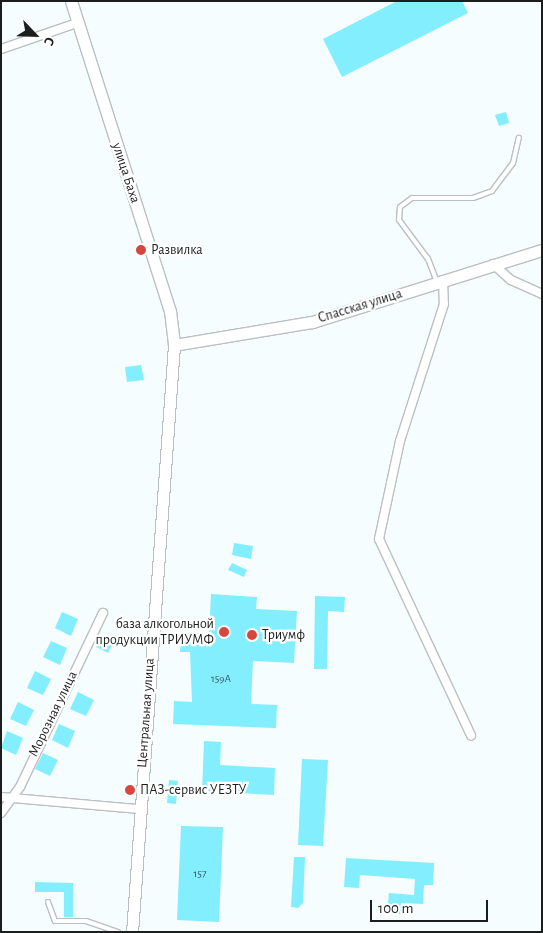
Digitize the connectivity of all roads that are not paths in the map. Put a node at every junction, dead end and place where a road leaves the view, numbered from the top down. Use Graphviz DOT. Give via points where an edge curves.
graph roads {
  1 [pos="71,1"];
  2 [pos="77,23"];
  3 [pos="1,49"];
  4 [pos="519,138"];
  5 [pos="542,250"];
  6 [pos="492,264"];
  7 [pos="440,281"];
  8 [pos="542,294"];
  9 [pos="174,346"];
  10 [pos="103,614"];
  11 [pos="471,735"];
  12 [pos="1,797"];
  13 [pos="13,799"];
  14 [pos="139,809"];
  15 [pos="1,813"];
  16 [pos="48,902"];
  17 [pos="118,932"];
  18 [pos="132,932"];
  1 -- 2 [label="street, улица Баха"];
  2 -- 3 [label="street"];
  2 -- 9 [label="street, улица Баха" via="170,311"];
  4 -- 7 [label="lane" via="513,162 492,191 473,198 412,198 400,207 399,220 428,258"];
  5 -- 6 [label="street, Спасская улица"];
  6 -- 7 [label="street, Спасская улица"];
  6 -- 8 [label="street" via="511,280"];
  7 -- 9 [label="street, Спасская улица" via="312,322"];
  7 -- 11 [label="street" via="444,304 400,441 379,539"];
  9 -- 14 [label="street, Центральная улица"];
  10 -- 13 [label="street, Морозная улица"];
  12 -- 13 [label="street"];
  13 -- 14 [label="street"];
  13 -- 15 [label="street, Морозная улица"];
  14 -- 18 [label="street, Центральная улица"];
  16 -- 17 [label="lane" via="55,921 86,921"];
}
